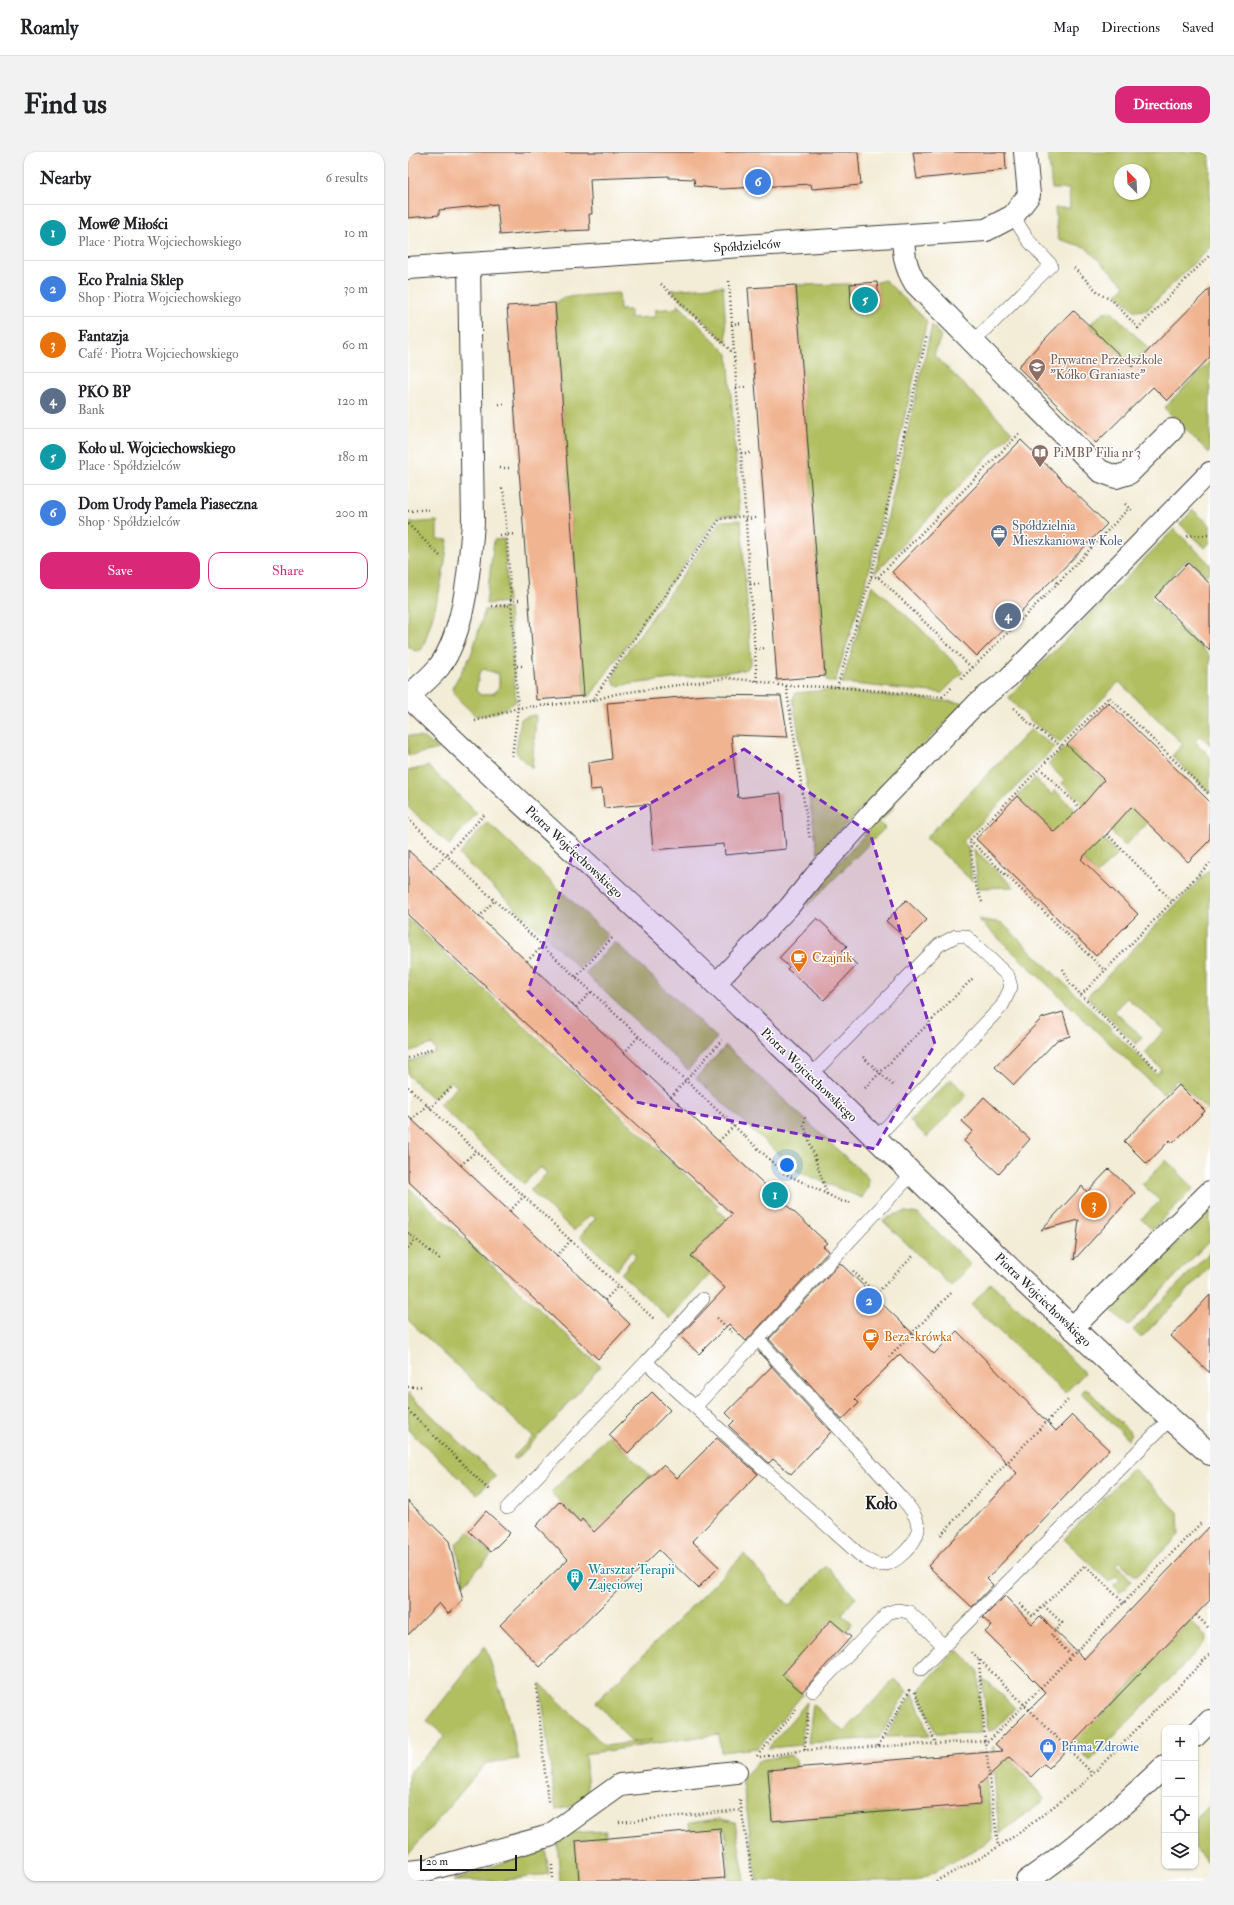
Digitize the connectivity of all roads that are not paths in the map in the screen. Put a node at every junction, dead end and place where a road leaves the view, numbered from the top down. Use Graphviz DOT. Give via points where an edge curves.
graph roads {
  1 [pos="1025,152"];
  2 [pos="1013,216"];
  3 [pos="903,236"];
  4 [pos="469,264"];
  5 [pos="408,268"];
  6 [pos="973,342"];
  7 [pos="1172,430"];
  8 [pos="1210,472"];
  9 [pos="408,696"];
  10 [pos="716,983"];
  11 [pos="810,1076"];
  12 [pos="875,1139"];
  13 [pos="912,1174"];
  14 [pos="1210,1192"];
  15 [pos="702,1301"];
  16 [pos="1072,1328"];
  17 [pos="758,1339"];
  18 [pos="646,1362"];
  19 [pos="694,1407"];
  20 [pos="1170,1419"];
  21 [pos="1210,1454"];
  22 [pos="506,1508"];
  23 [pos="944,1646"];
  24 [pos="921,1669"];
  25 [pos="811,1693"];
  26 [pos="1210,1721"];
  27 [pos="1198,1733"];
  28 [pos="1162,1769"];
  29 [pos="736,1772"];
  30 [pos="408,1872"];
  31 [pos="1027,1881"];
  1 -- 2 [label="street, Spółdzielców" via="1029,194"];
  2 -- 3 [label="street, Spółdzielców" via="986,230"];
  2 -- 6 [label="lane" via="1028,240 1051,264"];
  3 -- 4 [label="street, Spółdzielców"];
  3 -- 6 [label="street" via="906,269 915,283"];
  4 -- 5 [label="street, Spółdzielców"];
  4 -- 9 [label="street" via="473,522 471,554 458,624 449,650 439,666"];
  6 -- 7 [label="street" via="1100,471 1116,477 1129,473"];
  8 -- 10 [label="street" via="1008,678 978,702 871,813 789,907"];
  9 -- 10 [label="street, Piotra Wojciechowskiego" via="464,751"];
  10 -- 11 [label="street, Piotra Wojciechowskiego"];
  11 -- 12 [label="street, Piotra Wojciechowskiego"];
  11 -- 12 [label="lane" via="939,946 956,936 966,936 1008,976 1012,986 1002,1006"];
  12 -- 13 [label="street, Piotra Wojciechowskiego"];
  13 -- 16 [label="street, Piotra Wojciechowskiego"];
  13 -- 17 [label="lane"];
  14 -- 16 [label="street"];
  15 -- 18 [label="lane"];
  16 -- 20 [label="street, Piotra Wojciechowskiego"];
  17 -- 19 [label="lane"];
  17 -- 19 [label="lane" via="914,1513 918,1529 912,1542 903,1552 894,1561 881,1565 860,1555"];
  18 -- 19 [label="lane"];
  18 -- 22 [label="lane"];
  20 -- 21 [label="street, Piotra Wojciechowskiego"];
  20 -- 23 [label="lane"];
  23 -- 24 [label="lane"];
  23 -- 25 [label="lane" via="909,1612 897,1610 888,1613"];
  26 -- 27 [label="street"];
  28 -- 31 [label="street" via="1069,1852"];
  29 -- 30 [label="street" via="620,1785 549,1836 427,1870"];
}
